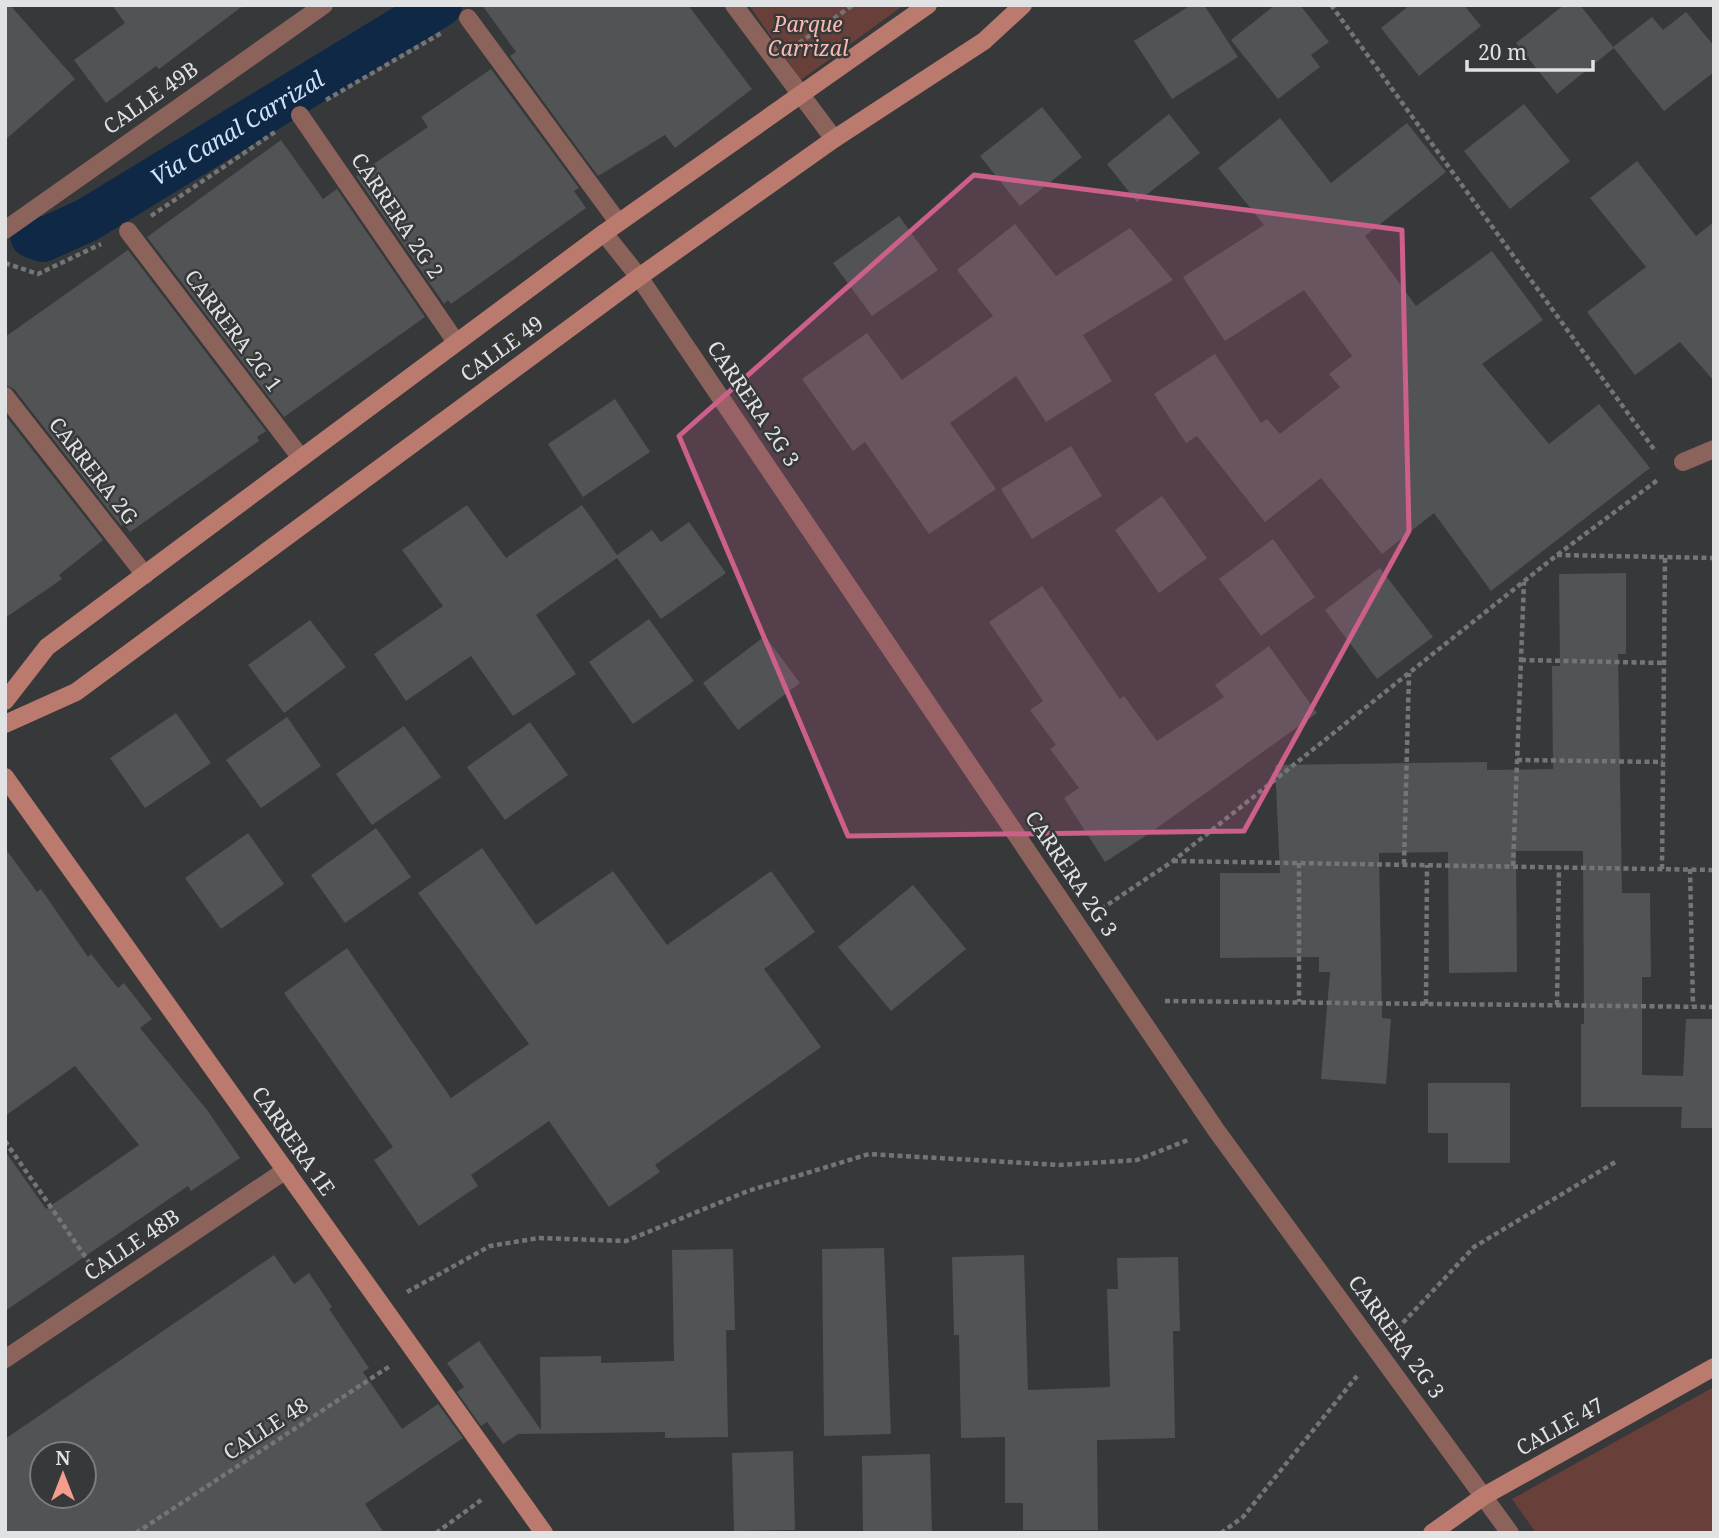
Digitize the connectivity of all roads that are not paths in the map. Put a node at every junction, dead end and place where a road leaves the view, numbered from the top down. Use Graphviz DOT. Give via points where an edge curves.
graph roads {
  1 [pos="324,5"];
  2 [pos="734,5"];
  3 [pos="928,5"];
  4 [pos="1023,5"];
  5 [pos="468,18"];
  6 [pos="800,95"];
  7 [pos="300,115"];
  8 [pos="834,139"];
  9 [pos="611,228"];
  10 [pos="5,230"];
  11 [pos="128,232"];
  12 [pos="639,276"];
  13 [pos="456,342"];
  14 [pos="5,396"];
  15 [pos="1714,449"];
  16 [pos="301,458"];
  17 [pos="1676,466"];
  18 [pos="145,575"];
  19 [pos="5,701"];
  20 [pos="5,724"];
  21 [pos="5,776"];
  22 [pos="286,1170"];
  23 [pos="5,1359"];
  24 [pos="1714,1367"];
  25 [pos="1484,1496"];
  26 [pos="544,1533"];
  27 [pos="1432,1533"];
  28 [pos="1510,1533"];
  1 -- 10 [label="street, CALLE 49B"];
  2 -- 6 [label="street"];
  3 -- 6 [label="street, CALLE 49"];
  4 -- 8 [label="street, CALLE 49" via="984,41"];
  5 -- 9 [label="street, CARRERA 2G 3"];
  6 -- 8 [label="street"];
  6 -- 9 [label="street, CALLE 49"];
  7 -- 13 [label="street, CARRERA 2G 2"];
  8 -- 12 [label="street, CALLE 49"];
  9 -- 12 [label="street, CARRERA 2G 3"];
  9 -- 13 [label="street, CALLE 49"];
  11 -- 16 [label="street, CARRERA 2G 1"];
  12 -- 20 [label="street, CALLE 49" via="76,692"];
  12 -- 25 [label="street, CARRERA 2G 3" via="1216,1130"];
  13 -- 16 [label="street, CALLE 49"];
  14 -- 18 [label="street, CARRERA 2G"];
  15 -- 17 [label="street"];
  16 -- 18 [label="street, CALLE 49"];
  18 -- 19 [label="street, CALLE 49" via="47,647"];
  21 -- 22 [label="street, CARRERA 1E"];
  22 -- 23 [label="street, CALLE 48B"];
  22 -- 26 [label="street, CARRERA 1E"];
  24 -- 25 [label="street, CALLE 47"];
  25 -- 27 [label="street, CALLE 47"];
  25 -- 28 [label="street, CARRERA 2G 3"];
}
